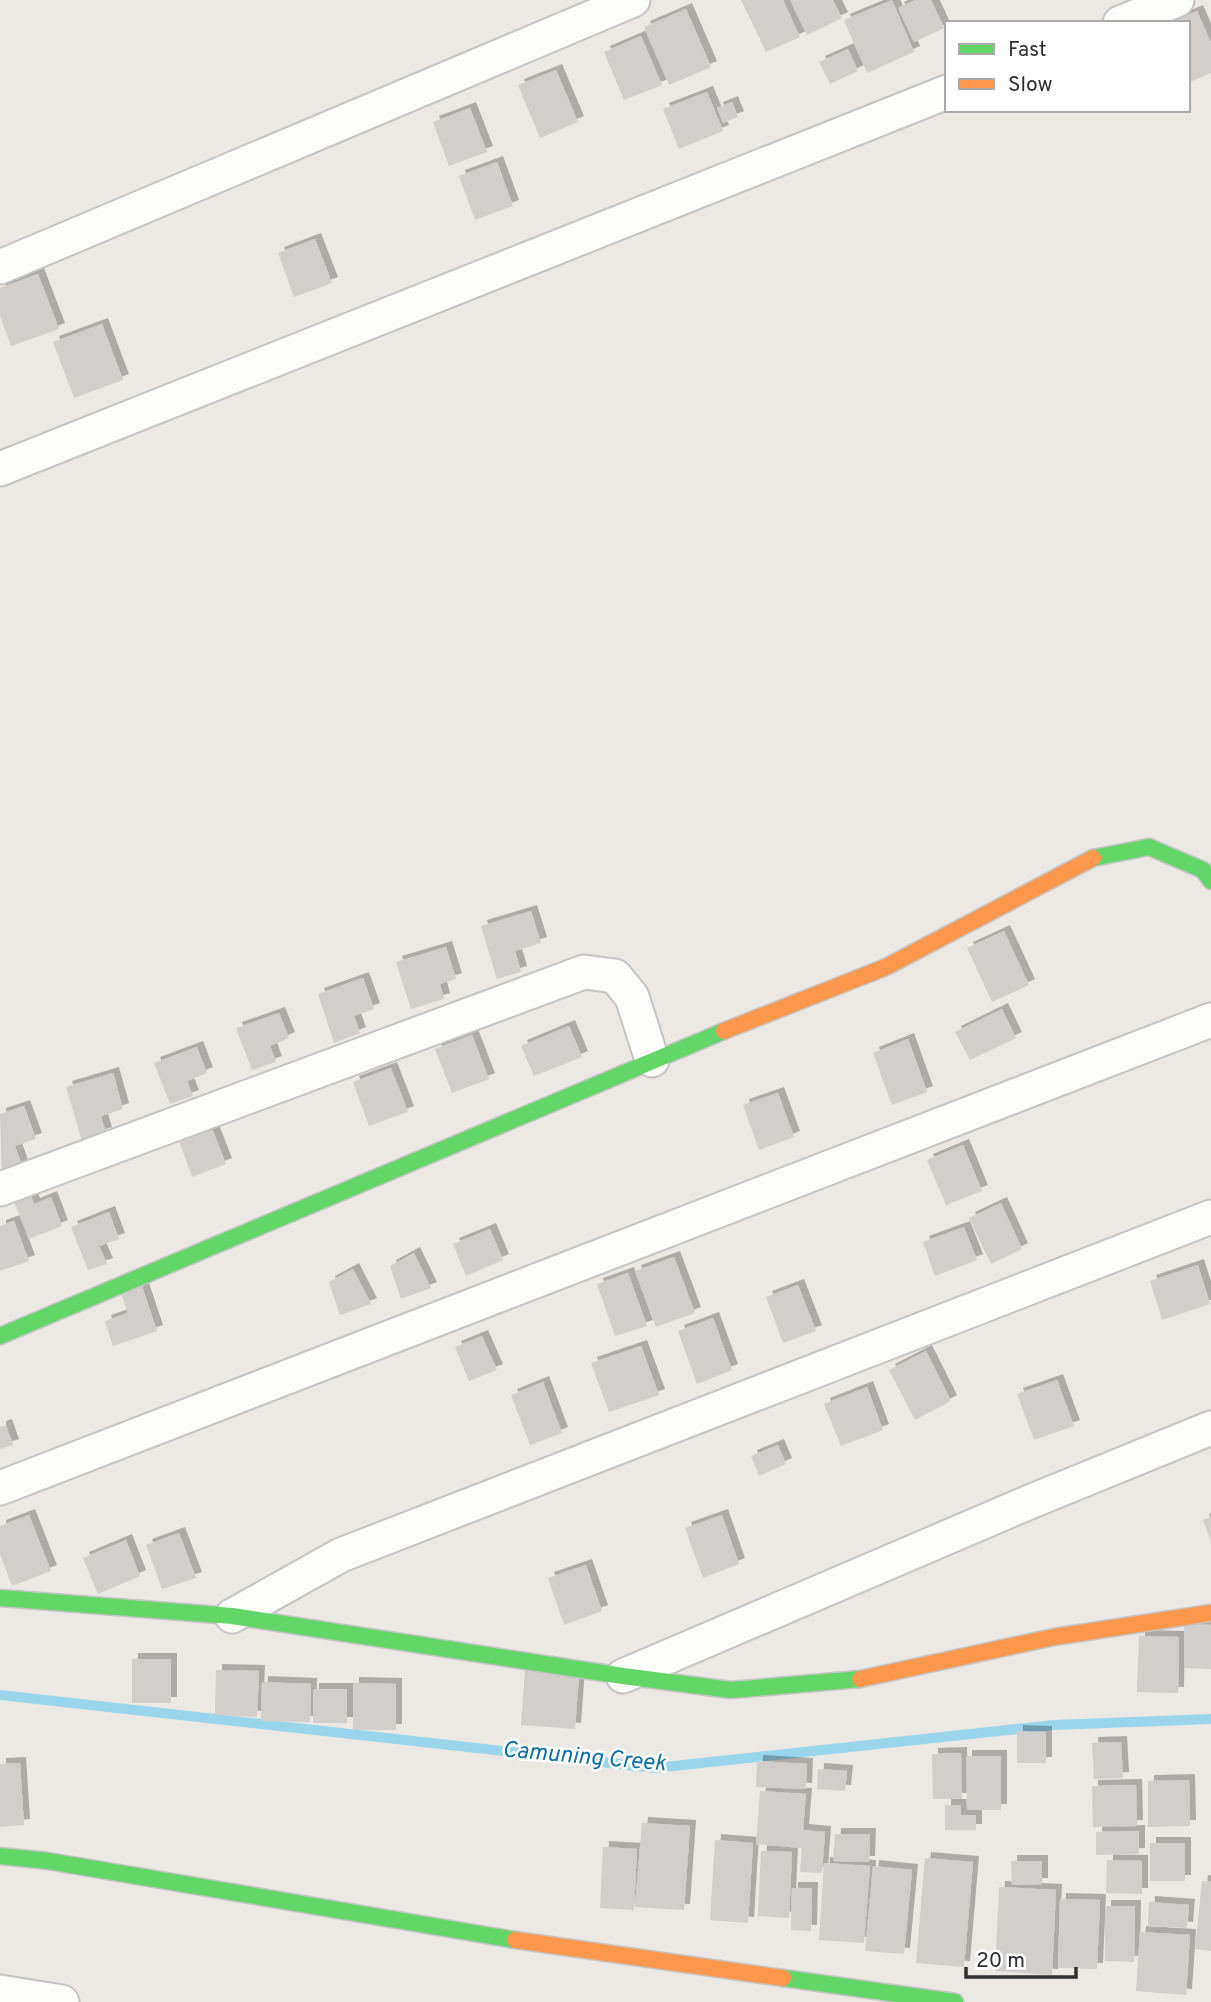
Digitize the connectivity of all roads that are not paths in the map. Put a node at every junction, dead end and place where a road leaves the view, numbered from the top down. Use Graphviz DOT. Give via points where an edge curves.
graph roads {
  1 [pos="633,0"];
  2 [pos="1177,0"];
  3 [pos="1125,21"];
  4 [pos="945,93"];
  5 [pos="0,267"];
  6 [pos="0,469"];
  7 [pos="1211,881"];
  8 [pos="1211,1020"];
  9 [pos="652,1060"];
  10 [pos="0,1189"];
  11 [pos="1211,1217"];
  12 [pos="0,1336"];
  13 [pos="1211,1427"];
  14 [pos="0,1488"];
  15 [pos="0,1598"];
  16 [pos="1211,1613"];
  17 [pos="232,1616"];
  18 [pos="624,1676"];
  19 [pos="0,1856"];
  20 [pos="0,1992"];
  21 [pos="62,2002"];
  22 [pos="955,2002"];
  1 -- 5 [label="street"];
  2 -- 3 [label="street"];
  4 -- 6 [label="street"];
  7 -- 9 [label="street" via="1203,870 1149,847 1096,857 886,967"];
  8 -- 14 [label="street"];
  9 -- 10 [label="street" via="632,997 615,976 584,972"];
  9 -- 12 [label="street"];
  11 -- 17 [label="street" via="341,1555"];
  13 -- 18 [label="street"];
  15 -- 17 [label="street"];
  16 -- 18 [label="street" via="1054,1636 869,1678 731,1690"];
  17 -- 18 [label="street"];
  19 -- 22 [label="street" via="535,1943"];
  20 -- 21 [label="street"];
}
